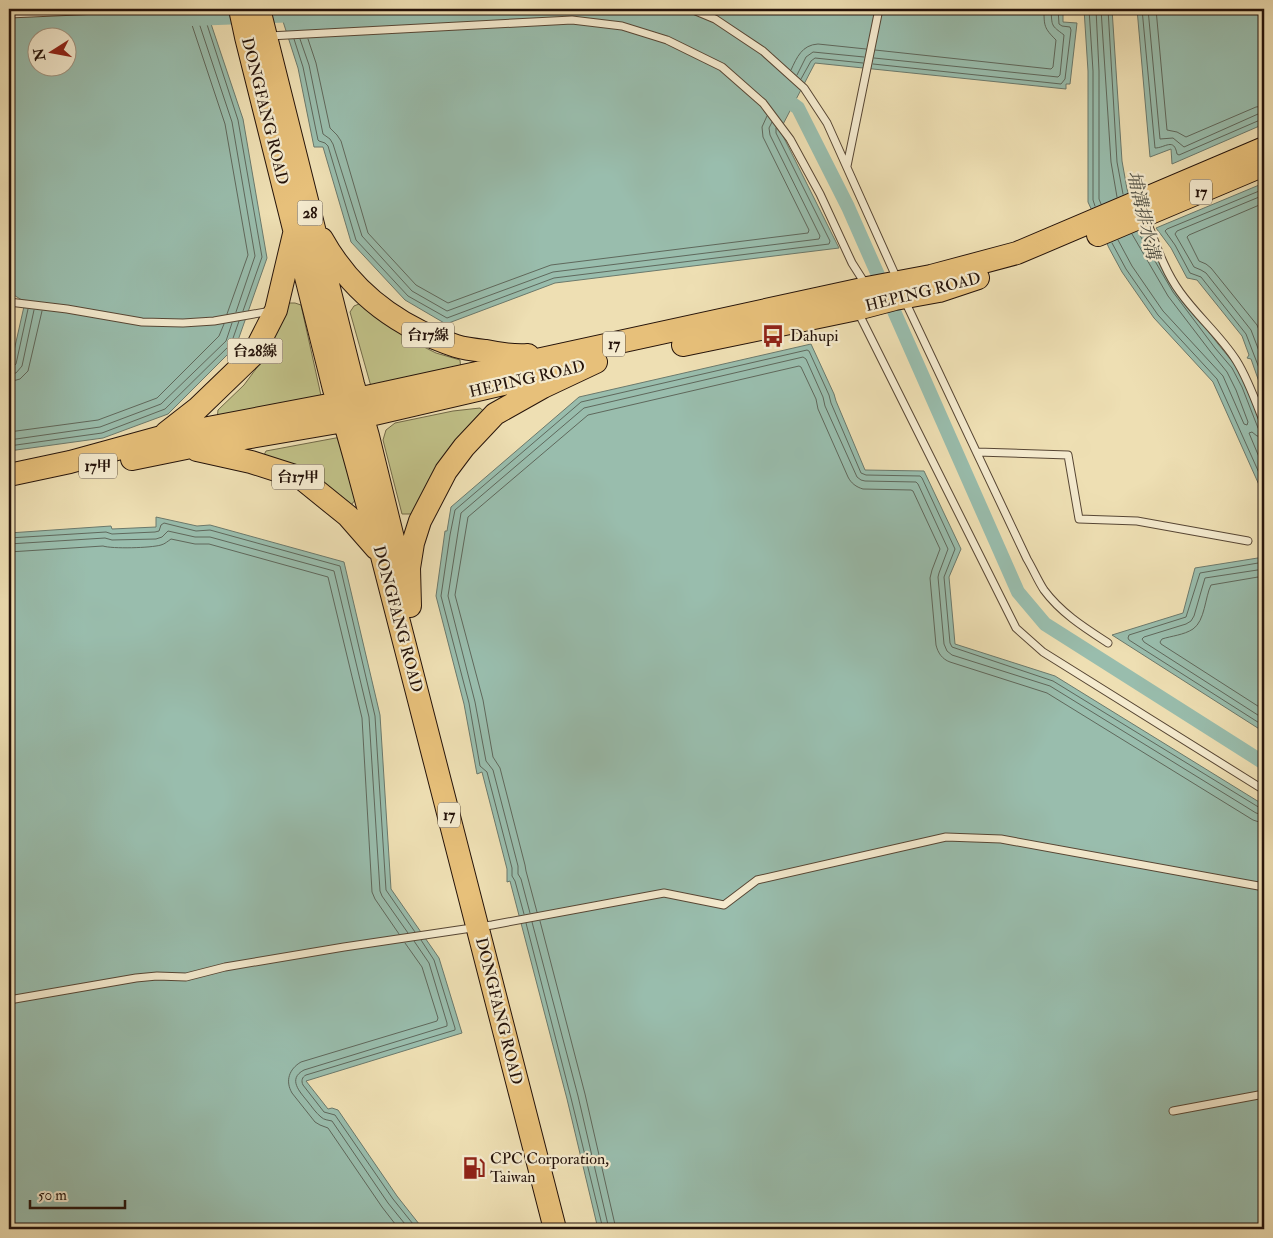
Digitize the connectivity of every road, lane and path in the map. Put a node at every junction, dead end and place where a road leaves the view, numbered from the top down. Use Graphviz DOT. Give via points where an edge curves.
graph roads {
  1 [pos="122,9"];
  2 [pos="240,9"];
  3 [pos="259,9"];
  4 [pos="691,9"];
  5 [pos="879,9"];
  6 [pos="9,14"];
  7 [pos="256,36"];
  8 [pos="1264,148"];
  9 [pos="847,167"];
  10 [pos="1258,171"];
  11 [pos="1141,212"];
  12 [pos="303,225"];
  13 [pos="898,290"];
  14 [pos="865,298"];
  15 [pos="9,302"];
  16 [pos="276,310"];
  17 [pos="595,356"];
  18 [pos="351,410"];
  19 [pos="1264,423"];
  20 [pos="161,437"];
  21 [pos="186,448"];
  22 [pos="977,452"];
  23 [pos="9,475"];
  24 [pos="9,484"];
  25 [pos="1248,541"];
  26 [pos="382,556"];
  27 [pos="410,606"];
  28 [pos="1108,643"];
  29 [pos="1264,790"];
  30 [pos="1264,887"];
  31 [pos="485,926"];
  32 [pos="9,1000"];
  33 [pos="1264,1094"];
  34 [pos="1173,1111"];
  35 [pos="555,1229"];
  36 [pos="569,1229"];
  1 -- 6 [label="lane"];
  2 -- 7 [label="main road, DONGFANG ROAD / 28"];
  3 -- 7 [label="main road, DONGFANG ROAD / 28"];
  4 -- 9 [label="lane" via="716,19 763,50 804,88 827,123"];
  5 -- 9 [label="lane"];
  7 -- 12 [label="main road, DONGFANG ROAD / 28"];
  7 -- 14 [label="lane" via="572,20 622,26 667,40 722,67 763,103 790,139 820,194"];
  8 -- 11 [label="main road, 17"];
  9 -- 13 [label="lane"];
  10 -- 11 [label="main road, 17"];
  11 -- 13 [label="main road, HEPING ROAD / 17" via="1017,253 931,276"];
  11 -- 19 [label="lane" via="1179,291 1236,360"];
  12 -- 16 [label="main road, 台28線"];
  12 -- 17 [label="main road, 台17線" via="326,245 361,291 406,325 458,347 516,356"];
  12 -- 18 [label="main road, DONGFANG ROAD / 28" via="353,384"];
  13 -- 14 [label="main road, HEPING ROAD / 17"];
  13 -- 22 [label="lane"];
  14 -- 17 [label="main road, HEPING ROAD / 17"];
  14 -- 29 [label="lane" via="1016,628 1043,652"];
  15 -- 16 [label="lane" via="142,322 183,324"];
  16 -- 20 [label="main road, 台28線" via="252,356 198,408"];
  17 -- 18 [label="main road, HEPING ROAD / 17"];
  17 -- 27 [label="main road" via="495,414 446,471 420,521 413,543 409,568"];
  18 -- 20 [label="main road, HEPING ROAD / 17甲"];
  18 -- 21 [label="main road, HEPING ROAD / 17甲"];
  18 -- 26 [label="main road, DONGFANG ROAD / 17" via="350,439"];
  18 -- 27 [label="main road, DONGFANG ROAD / 17"];
  20 -- 23 [label="main road, HEPING ROAD / 17甲"];
  21 -- 24 [label="main road, HEPING ROAD / 17甲"];
  21 -- 26 [label="main road, 台17甲" via="251,462 301,478 348,516"];
  22 -- 25 [label="lane" via="1068,455 1080,519 1137,521"];
  22 -- 28 [label="lane" via="1044,590 1076,622"];
  26 -- 31 [label="main road, DONGFANG ROAD / 17"];
  27 -- 31 [label="main road, DONGFANG ROAD / 17"];
  30 -- 31 [label="lane" via="1001,839 946,837 757,880 724,905 664,893"];
  31 -- 32 [label="lane" via="334,948 186,977 136,978"];
  31 -- 35 [label="main road, DONGFANG ROAD / 17"];
  31 -- 36 [label="main road, DONGFANG ROAD / 17"];
  33 -- 34 [label="lane"];
}
